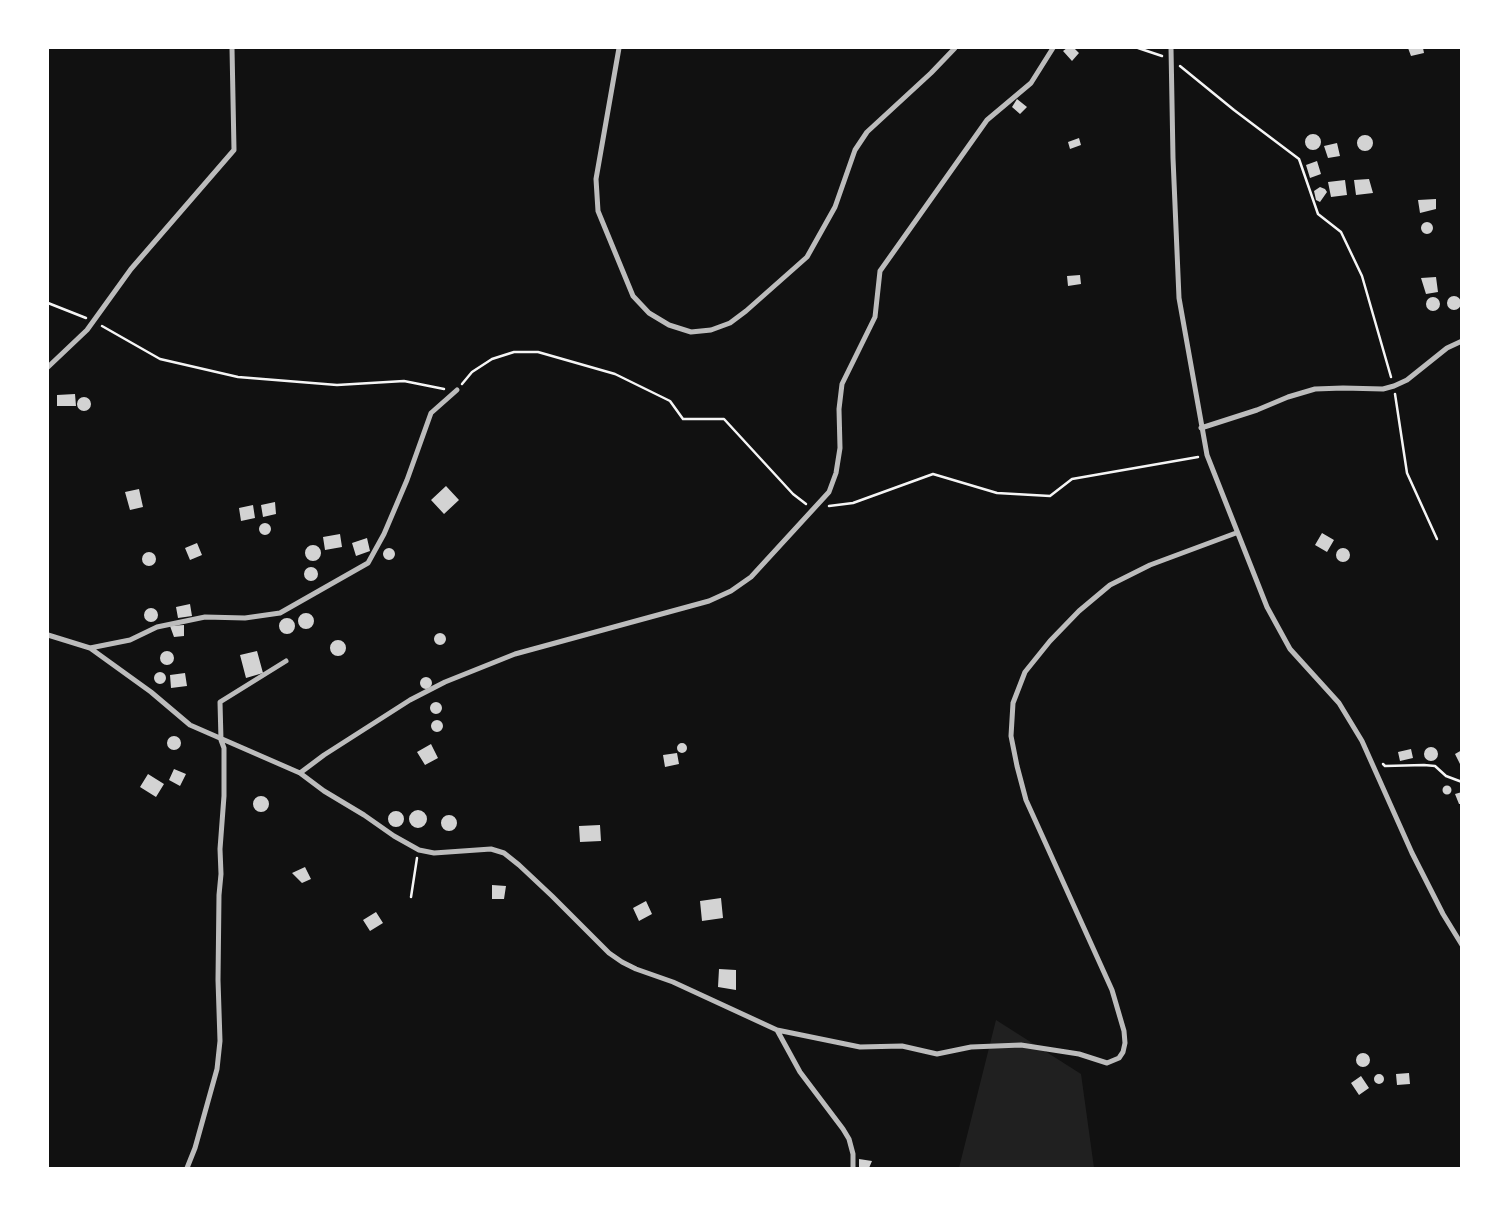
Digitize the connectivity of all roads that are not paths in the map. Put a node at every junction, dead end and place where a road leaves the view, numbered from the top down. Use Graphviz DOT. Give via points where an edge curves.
graph roads {
  1 [pos="232,48"];
  2 [pos="619,48"];
  3 [pos="955,48"];
  4 [pos="1053,48"];
  5 [pos="1171,48"];
  6 [pos="1462,341"];
  7 [pos="48,367"];
  8 [pos="457,390"];
  9 [pos="1201,428"];
  10 [pos="1236,533"];
  11 [pos="48,635"];
  12 [pos="90,648"];
  13 [pos="286,661"];
  14 [pos="221,740"];
  15 [pos="300,773"];
  16 [pos="1462,945"];
  17 [pos="777,1030"];
  18 [pos="188,1168"];
  19 [pos="853,1168"];
  1 -- 7 [label="street" via="234,150 131,269 88,330"];
  2 -- 3 [label="street" via="596,179 598,211 633,296 649,313 669,325 691,332 711,330 730,323 807,257 835,207 855,150 867,132"];
  4 -- 15 [label="street" via="1031,83 987,120 880,270 875,317 842,384 840,448 829,492 751,577 709,602 558,641 474,669 410,700"];
  5 -- 9 [label="street" via="1179,298"];
  6 -- 9 [label="street" via="1394,386 1383,389 1315,389"];
  8 -- 12 [label="street" via="431,413 407,480 368,563 280,613 246,618 205,616 157,626 130,640"];
  9 -- 10 [label="street" via="1207,455"];
  10 -- 16 [label="street" via="1266,607 1290,649 1340,703 1362,741 1412,853"];
  10 -- 17 [label="street" via="1110,585 1050,641 1025,672 1013,703 1011,736 1026,800 1112,990 1124,1031 1125,1043 1119,1058 1107,1063 1079,1054 1021,1045 971,1047 937,1054 902,1046 860,1046"];
  11 -- 12 [label="street"];
  12 -- 14 [label="street" via="190,725"];
  13 -- 14 [label="street" via="220,702"];
  14 -- 15 [label="street"];
  14 -- 18 [label="street" via="224,748 224,796 219,894 220,1041 217,1069"];
  15 -- 17 [label="street" via="419,850 491,849 504,853 622,962"];
  17 -- 19 [label="street" via="800,1072 846,1134"];
}
